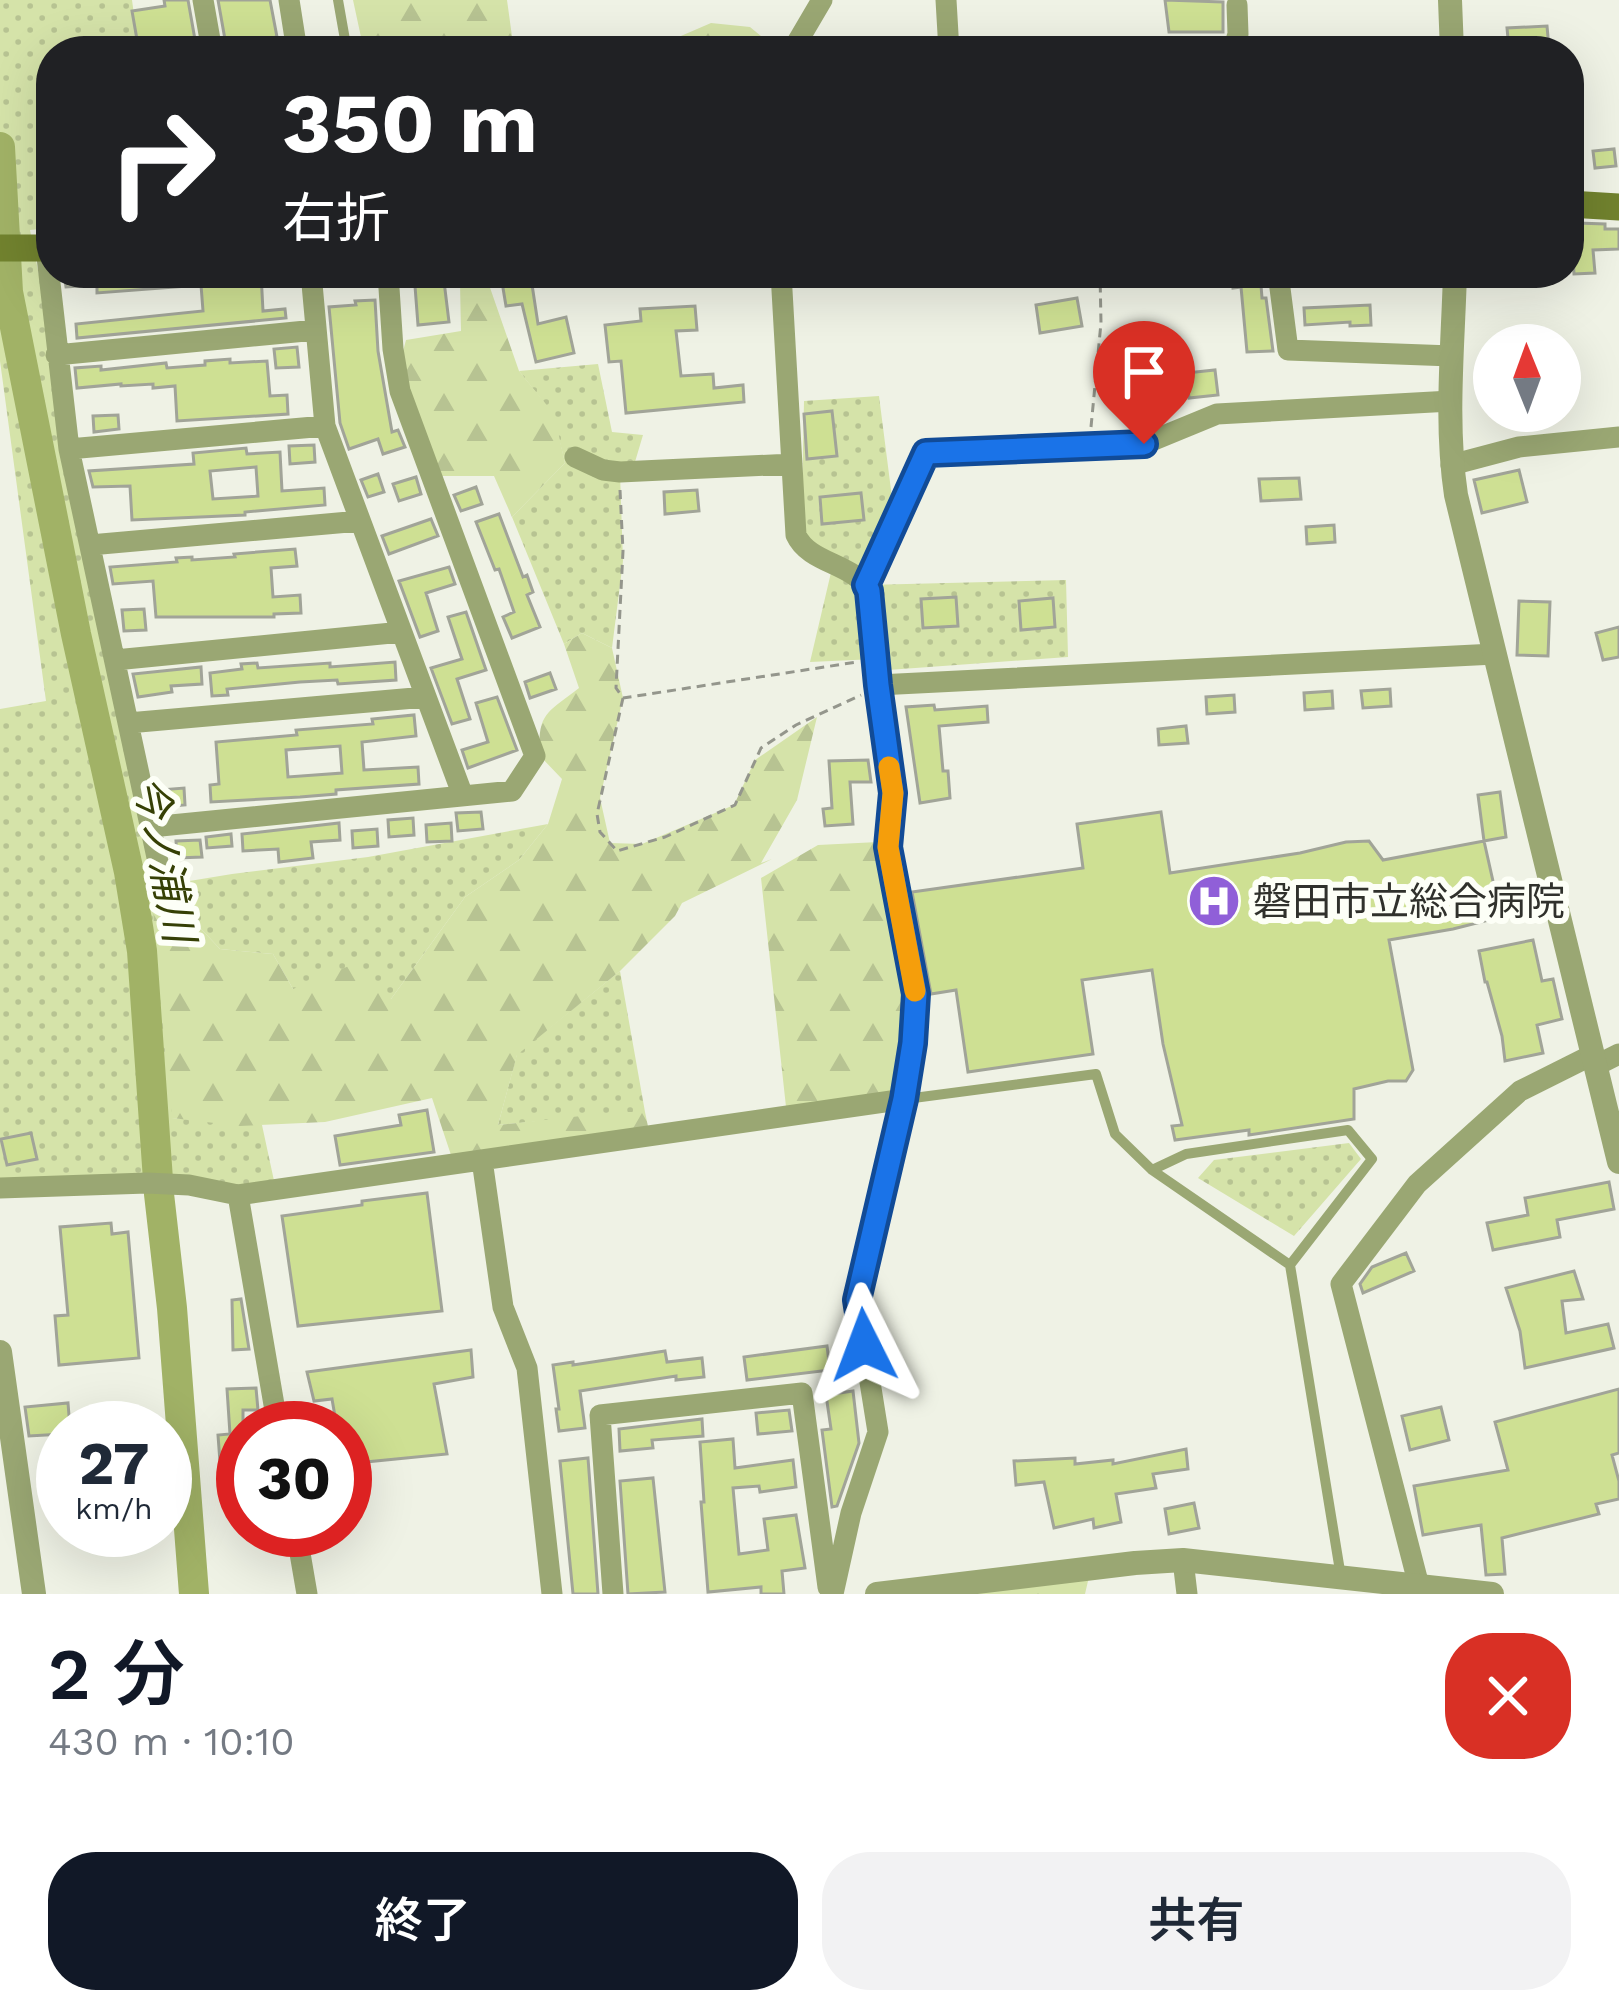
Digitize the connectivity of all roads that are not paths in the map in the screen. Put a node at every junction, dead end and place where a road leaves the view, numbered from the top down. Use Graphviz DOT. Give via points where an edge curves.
graph roads {
  1 [pos="203,0"];
  2 [pos="289,0"];
  3 [pos="338,0"];
  4 [pos="822,0"];
  5 [pos="946,0"];
  6 [pos="1450,0"];
  7 [pos="1238,5"];
  8 [pos="209,36"];
  9 [pos="295,36"];
  10 [pos="344,36"];
  11 [pos="801,36"];
  12 [pos="948,36"];
  13 [pos="1237,36"];
  14 [pos="1451,36"];
  15 [pos="1584,205"];
  16 [pos="1619,207"];
  17 [pos="51,288"];
  18 [pos="312,288"];
  19 [pos="389,288"];
  20 [pos="782,288"];
  21 [pos="1280,288"];
  22 [pos="1454,288"];
  23 [pos="316,330"];
  24 [pos="56,355"];
  25 [pos="1452,356"];
  26 [pos="1451,401"];
  27 [pos="325,426"];
  28 [pos="1619,437"];
  29 [pos="70,449"];
  30 [pos="575,457"];
  31 [pos="792,464"];
  32 [pos="1451,465"];
  33 [pos="360,521"];
  34 [pos="90,544"];
  35 [pos="866,585"];
  36 [pos="402,632"];
  37 [pos="1495,654"];
  38 [pos="115,660"];
  39 [pos="878,685"];
  40 [pos="426,698"];
  41 [pos="128,723"];
  42 [pos="463,796"];
  43 [pos="151,827"];
  44 [pos="158,862"];
  45 [pos="1619,1054"];
  46 [pos="1594,1061"];
  47 [pos="904,1099"];
  48 [pos="482,1160"];
  49 [pos="1619,1162"];
  50 [pos="1152,1170"];
  51 [pos="0,1188"];
  52 [pos="238,1195"];
  53 [pos="1290,1265"];
  54 [pos="0,1352"];
  55 [pos="2,1384"];
  56 [pos="273,1401"];
  57 [pos="301,1557"];
  58 [pos="1183,1560"];
  59 [pos="1341,1577"];
  60 [pos="1419,1586"];
  61 [pos="34,1594"];
  62 [pos="307,1594"];
  63 [pos="552,1594"];
  64 [pos="614,1594"];
  65 [pos="831,1594"];
  66 [pos="877,1594"];
  67 [pos="1187,1594"];
  68 [pos="1492,1594"];
  1 -- 8 [label="street"];
  2 -- 9 [label="street"];
  3 -- 10 [label="lane"];
  4 -- 11 [label="street"];
  5 -- 12 [label="street"];
  6 -- 14 [label="street"];
  7 -- 13 [label="street"];
  15 -- 16 [label="main road"];
  17 -- 24 [label="street"];
  18 -- 23 [label="street"];
  19 -- 42 [label="street" via="400,391 535,756 512,791"];
  20 -- 31 [label="street"];
  21 -- 25 [label="street" via="1288,350"];
  22 -- 25 [label="street"];
  23 -- 24 [label="street"];
  23 -- 27 [label="street"];
  24 -- 29 [label="street"];
  25 -- 26 [label="street"];
  26 -- 32 [label="street"];
  26 -- 35 [label="street" via="1217,414 1144,444 926,453"];
  27 -- 29 [label="street"];
  27 -- 33 [label="street"];
  28 -- 32 [label="street" via="1519,447"];
  29 -- 34 [label="street"];
  30 -- 31 [label="street" via="620,472"];
  31 -- 35 [label="street" via="801,547"];
  32 -- 37 [label="street"];
  33 -- 34 [label="street"];
  33 -- 36 [label="street"];
  34 -- 38 [label="street"];
  35 -- 39 [label="street"];
  36 -- 38 [label="street"];
  36 -- 40 [label="street"];
  37 -- 39 [label="street"];
  37 -- 46 [label="street"];
  38 -- 41 [label="street"];
  39 -- 47 [label="street" via="893,793 888,847 916,994"];
  40 -- 41 [label="street"];
  40 -- 42 [label="street"];
  41 -- 43 [label="street"];
  42 -- 43 [label="street"];
  43 -- 44 [label="street"];
  45 -- 46 [label="street"];
  46 -- 49 [label="street"];
  46 -- 60 [label="street" via="1520,1091 1417,1184 1341,1284"];
  47 -- 48 [label="street"];
  47 -- 50 [label="lane" via="1096,1074 1115,1134"];
  47 -- 65 [label="street" via="857,1300 878,1432"];
  48 -- 52 [label="street"];
  48 -- 63 [label="street" via="503,1307 527,1368"];
  50 -- 53 [label="lane"];
  50 -- 53 [label="lane" via="1186,1154 1348,1130 1372,1159"];
  51 -- 52 [label="street" via="147,1183"];
  52 -- 56 [label="street"];
  53 -- 59 [label="lane"];
  54 -- 55 [label="street"];
  55 -- 61 [label="street"];
  57 -- 62 [label="street"];
  58 -- 59 [label="street"];
  58 -- 66 [label="street"];
  58 -- 67 [label="street"];
  59 -- 60 [label="street"];
  60 -- 68 [label="street"];
  64 -- 65 [label="street" via="600,1414 802,1393"];
}
